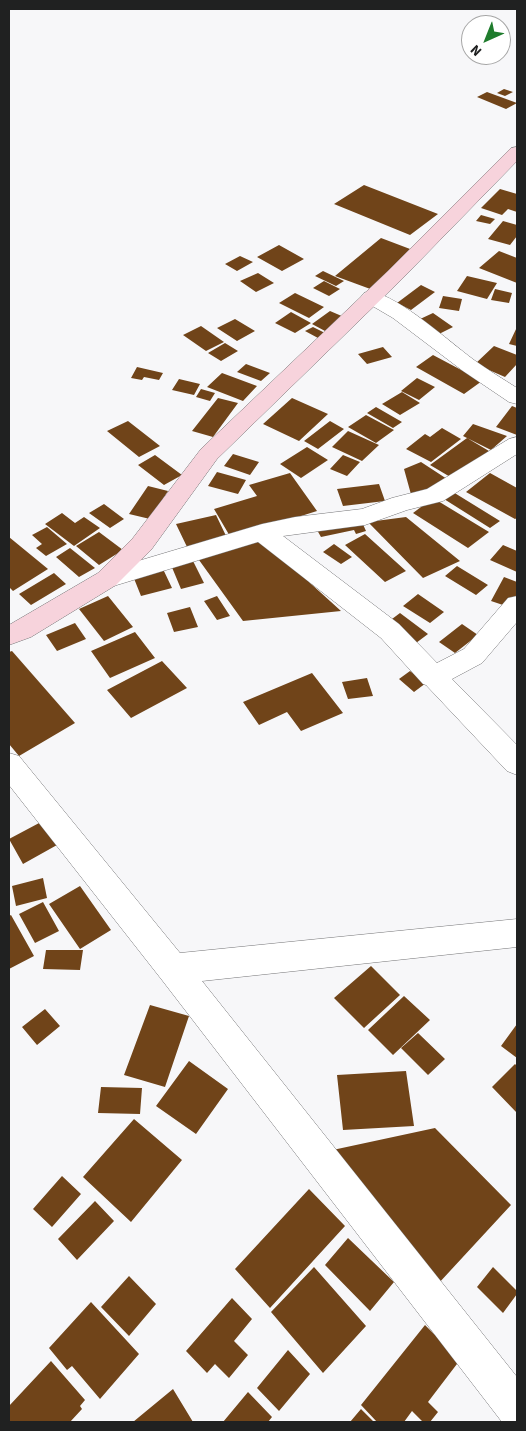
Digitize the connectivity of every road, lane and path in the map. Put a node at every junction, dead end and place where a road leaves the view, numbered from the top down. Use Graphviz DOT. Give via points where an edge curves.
graph roads {
  1 [pos="517,152"];
  2 [pos="371,297"];
  3 [pos="517,397"];
  4 [pos="517,444"];
  5 [pos="262,532"];
  6 [pos="107,579"];
  7 [pos="517,605"];
  8 [pos="9,635"];
  9 [pos="432,676"];
  10 [pos="9,764"];
  11 [pos="517,764"];
  12 [pos="517,933"];
  13 [pos="173,969"];
  14 [pos="517,1409"];
  1 -- 2 [label="street"];
  2 -- 3 [label="street"];
  2 -- 6 [label="street" via="209,454 142,544"];
  4 -- 5 [label="street" via="435,495 366,517"];
  5 -- 6 [label="street"];
  5 -- 9 [label="street" via="390,631"];
  6 -- 8 [label="street"];
  7 -- 9 [label="street" via="473,656"];
  9 -- 11 [label="street"];
  10 -- 13 [label="street"];
  12 -- 13 [label="street"];
  13 -- 14 [label="street"];
}
